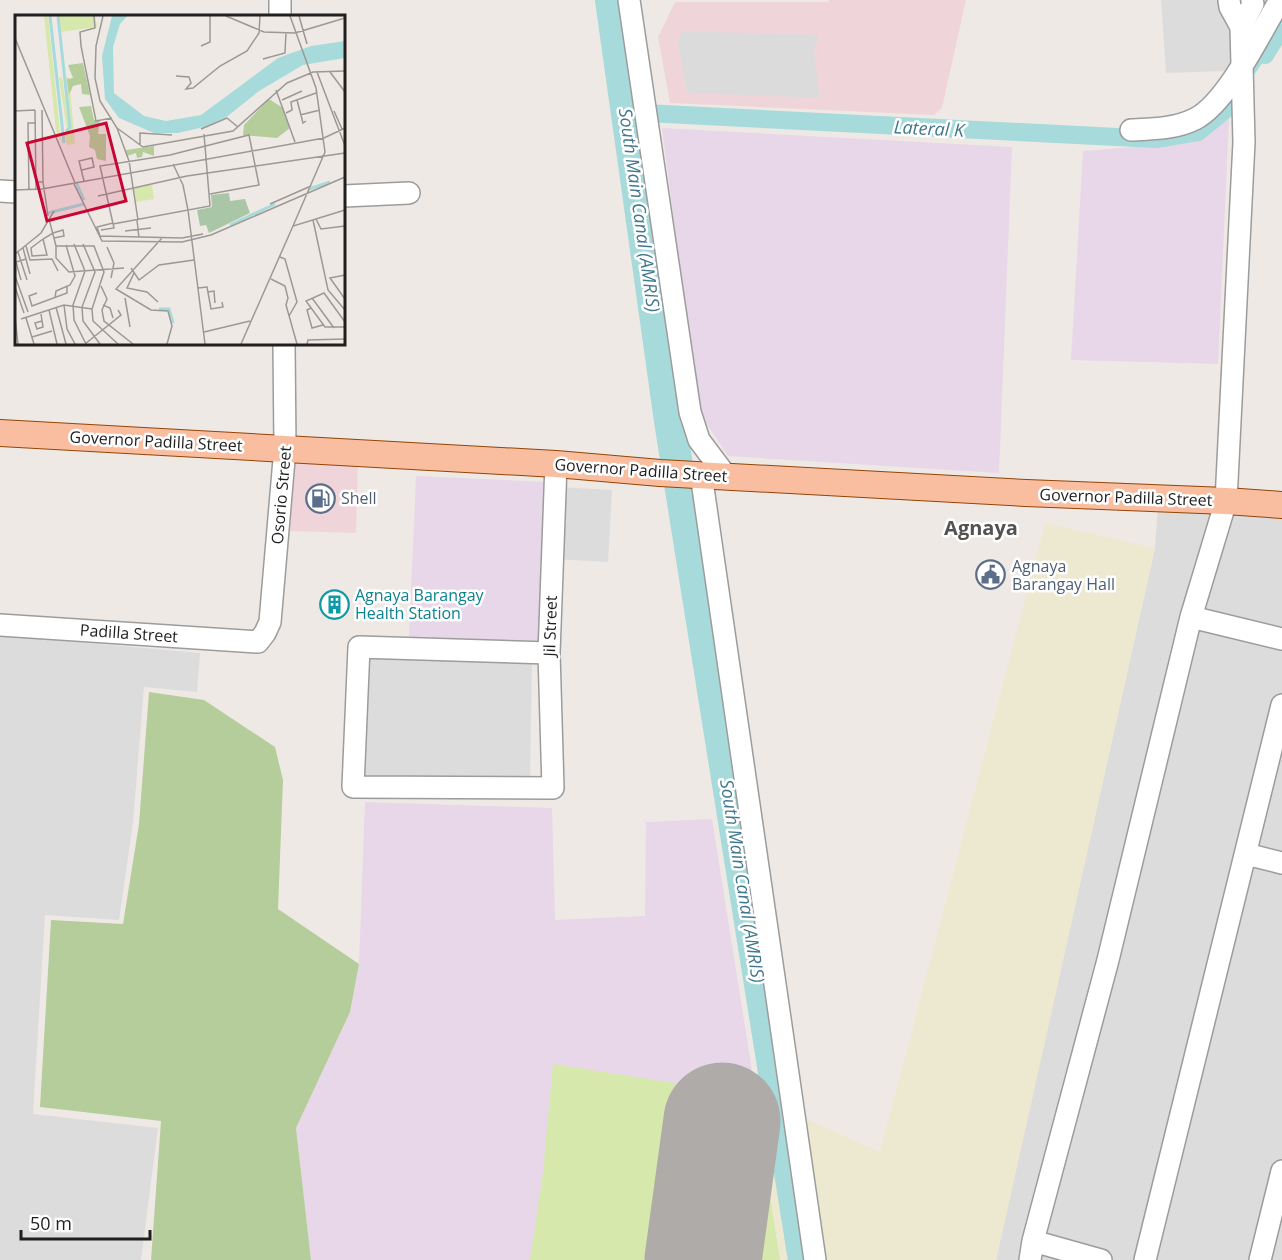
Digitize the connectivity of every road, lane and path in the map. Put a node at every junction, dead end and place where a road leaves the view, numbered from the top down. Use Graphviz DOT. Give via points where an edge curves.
graph roads {
  1 [pos="629,0"];
  2 [pos="1229,0"];
  3 [pos="1252,0"];
  4 [pos="1281,0"];
  5 [pos="1241,27"];
  6 [pos="1243,63"];
  7 [pos="1131,130"];
  8 [pos="0,191"];
  9 [pos="15,192"];
  10 [pos="409,193"];
  11 [pos="345,196"];
  12 [pos="284,345"];
  13 [pos="0,433"];
  14 [pos="285,448"];
  15 [pos="556,464"];
  16 [pos="708,475"];
  17 [pos="1226,501"];
  18 [pos="1282,505"];
  19 [pos="1191,617"];
  20 [pos="0,625"];
  21 [pos="1282,639"];
  22 [pos="258,642"];
  23 [pos="549,653"];
  24 [pos="1282,705"];
  25 [pos="1246,854"];
  26 [pos="1282,863"];
  27 [pos="1282,1172"];
  28 [pos="1032,1251"];
  29 [pos="815,1260"];
  30 [pos="1101,1260"];
  31 [pos="1145,1260"];
  32 [pos="1260,1260"];
  1 -- 16 [label="street" via="690,412"];
  2 -- 5 [label="street"];
  3 -- 5 [label="street"];
  4 -- 6 [label="street"];
  5 -- 6 [label="street"];
  6 -- 7 [label="street" via="1220,99 1196,119 1172,128"];
  6 -- 17 [label="street" via="1244,142"];
  8 -- 9 [label="street"];
  10 -- 11 [label="street"];
  12 -- 14 [label="street, Osorio Street"];
  13 -- 14 [label="main road, Governor Padilla Street"];
  14 -- 15 [label="main road, Governor Padilla Street"];
  14 -- 22 [label="street, Osorio Street" via="270,622"];
  15 -- 16 [label="main road, Governor Padilla Street"];
  15 -- 23 [label="street, Jil Street"];
  16 -- 17 [label="main road, Governor Padilla Street"];
  16 -- 29 [label="street"];
  17 -- 18 [label="main road, Governor Padilla Street"];
  17 -- 19 [label="street"];
  19 -- 21 [label="street"];
  19 -- 28 [label="street"];
  20 -- 22 [label="street, Padilla Street"];
  23 -- 23 [label="street, Jil Street" via="359,647 353,787 553,788"];
  24 -- 25 [label="street"];
  25 -- 26 [label="street"];
  25 -- 31 [label="street"];
  27 -- 32 [label="street"];
  28 -- 30 [label="street"];
}
